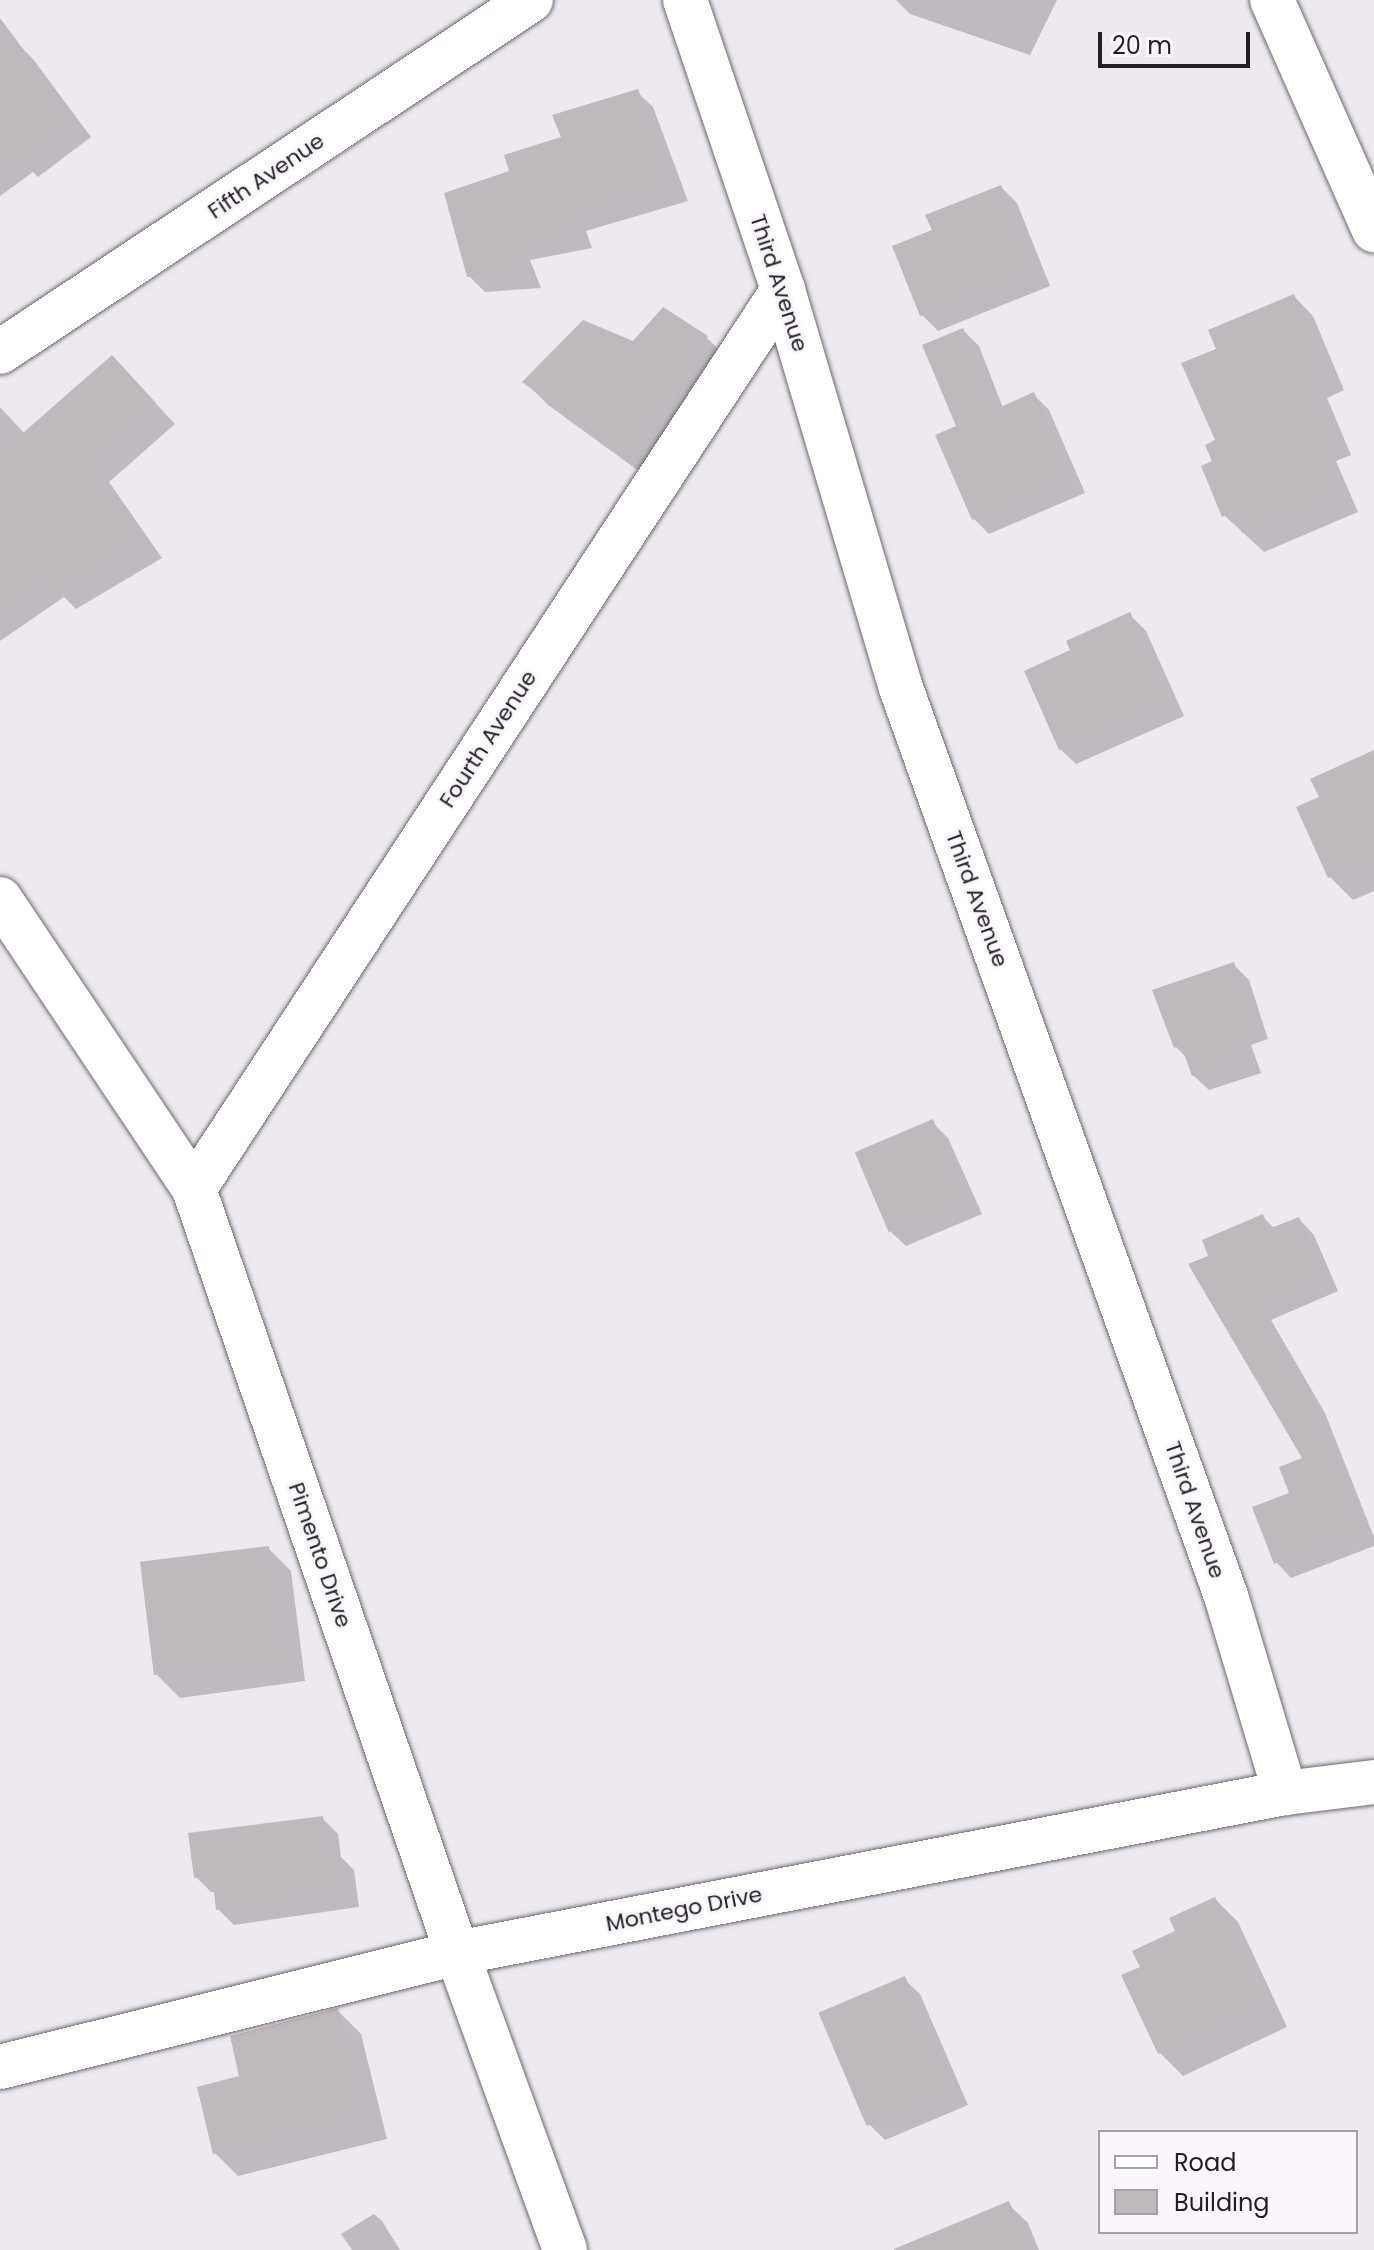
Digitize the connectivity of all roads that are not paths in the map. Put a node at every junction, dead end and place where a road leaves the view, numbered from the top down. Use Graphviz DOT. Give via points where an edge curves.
graph roads {
  1 [pos="531,0"];
  2 [pos="685,0"];
  3 [pos="1272,0"];
  4 [pos="1374,230"];
  5 [pos="783,290"];
  6 [pos="0,352"];
  7 [pos="0,899"];
  8 [pos="194,1189"];
  9 [pos="1374,1782"];
  10 [pos="1285,1793"];
  11 [pos="457,1953"];
  12 [pos="0,2067"];
  13 [pos="565,2250"];
  1 -- 6 [label="street, Fifth Avenue"];
  2 -- 5 [label="street, Third Avenue"];
  3 -- 4 [label="street"];
  5 -- 8 [label="street, Fourth Avenue"];
  5 -- 10 [label="street, Third Avenue" via="901,688 1226,1596"];
  7 -- 8 [label="street, Pimento Drive"];
  8 -- 11 [label="street, Pimento Drive"];
  9 -- 10 [label="street, Montego Drive"];
  10 -- 11 [label="street, Montego Drive"];
  11 -- 12 [label="street, Montego Drive"];
  11 -- 13 [label="street, Pimento Drive"];
}
